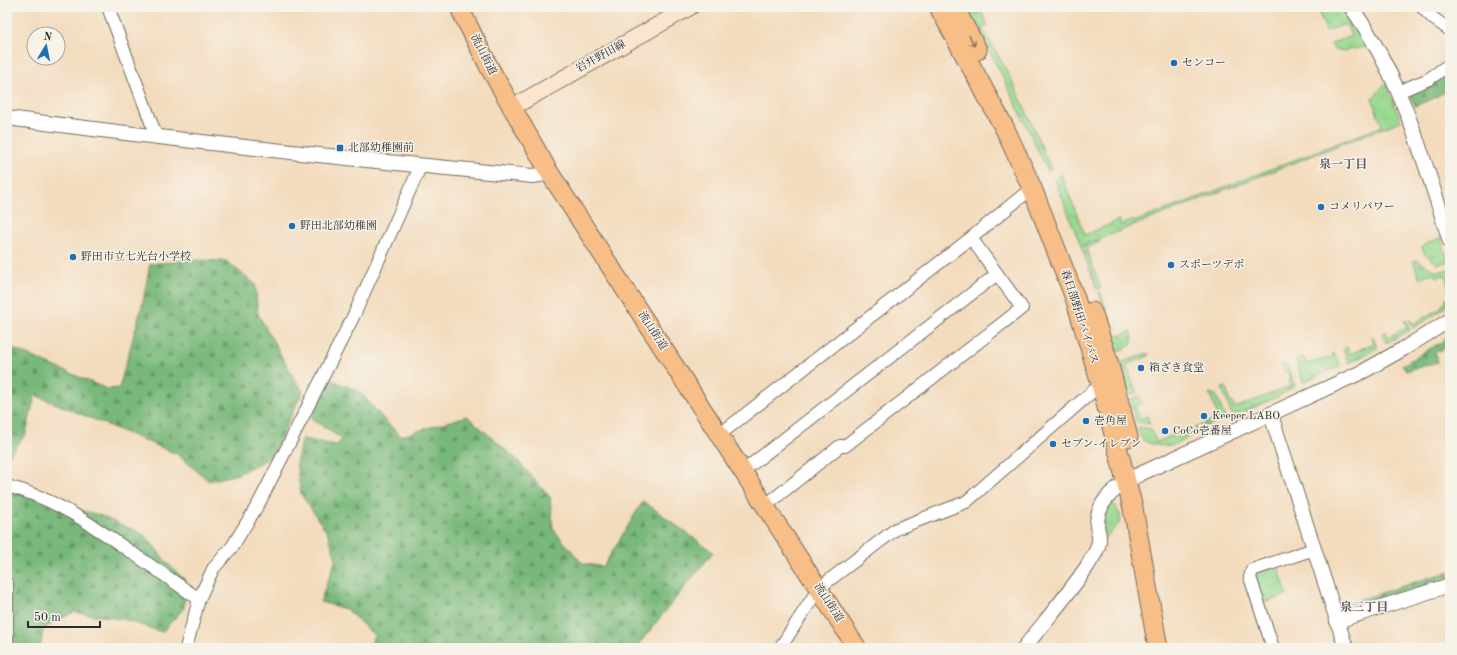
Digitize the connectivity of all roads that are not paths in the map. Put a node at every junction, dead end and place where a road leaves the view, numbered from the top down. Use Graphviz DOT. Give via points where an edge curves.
graph roads {
  1 [pos="108,7"];
  2 [pos="459,7"];
  3 [pos="690,7"];
  4 [pos="939,7"];
  5 [pos="954,7"];
  6 [pos="1351,7"];
  7 [pos="1422,7"];
  8 [pos="1450,30"];
  9 [pos="1450,64"];
  10 [pos="1398,92"];
  11 [pos="511,108"];
  12 [pos="7,118"];
  13 [pos="157,138"];
  14 [pos="421,165"];
  15 [pos="549,172"];
  16 [pos="1032,188"];
  17 [pos="971,238"];
  18 [pos="1450,241"];
  19 [pos="997,274"];
  20 [pos="1450,320"];
  21 [pos="1100,384"];
  22 [pos="1271,415"];
  23 [pos="719,435"];
  24 [pos="743,471"];
  25 [pos="1132,478"];
  26 [pos="7,486"];
  27 [pos="765,506"];
  28 [pos="1314,549"];
  29 [pos="7,584"];
  30 [pos="1450,584"];
  31 [pos="819,588"];
  32 [pos="199,599"];
  33 [pos="1337,621"];
  34 [pos="7,648"];
  35 [pos="186,648"];
  36 [pos="780,648"];
  37 [pos="857,648"];
  38 [pos="1024,648"];
  39 [pos="1158,648"];
  40 [pos="1168,648"];
  41 [pos="1274,648"];
  42 [pos="1346,648"];
  1 -- 13 [label="street"];
  2 -- 11 [label="main road, 流山街道"];
  3 -- 11 [label="main road, 岩井野田線"];
  4 -- 16 [label="highway, 春日部野田バイパス" via="1005,129"];
  5 -- 25 [label="highway, 春日部野田バイパス, one-way" via="1030,155 1086,292 1108,361"];
  6 -- 10 [label="street" via="1380,54"];
  7 -- 8 [label="street"];
  9 -- 10 [label="street" via="1429,79"];
  10 -- 18 [label="street"];
  11 -- 15 [label="main road, 流山街道"];
  12 -- 13 [label="street"];
  13 -- 14 [label="street"];
  14 -- 15 [label="street" via="532,176"];
  14 -- 32 [label="street" via="354,315 259,503 232,547 212,569"];
  15 -- 23 [label="main road, 流山街道"];
  16 -- 17 [label="street"];
  16 -- 21 [label="highway, 春日部野田バイパス" via="1075,298"];
  17 -- 19 [label="street"];
  17 -- 23 [label="street"];
  19 -- 24 [label="street"];
  19 -- 27 [label="street" via="1022,308"];
  20 -- 22 [label="street" via="1364,371"];
  21 -- 25 [label="highway, 春日部野田バイパス"];
  21 -- 31 [label="street" via="966,502 896,528"];
  22 -- 25 [label="street"];
  22 -- 28 [label="street"];
  23 -- 24 [label="main road, 流山街道"];
  24 -- 27 [label="main road, 流山街道"];
  25 -- 38 [label="street" via="1112,491 1098,517 1100,540 1097,550"];
  25 -- 39 [label="highway, 春日部野田バイパス" via="1137,527"];
  25 -- 40 [label="highway, 春日部野田バイパス"];
  26 -- 32 [label="street" via="78,516"];
  27 -- 31 [label="main road, 流山街道"];
  28 -- 33 [label="street"];
  28 -- 41 [label="street" via="1252,570 1250,577"];
  29 -- 34 [label="street"];
  30 -- 33 [label="street"];
  31 -- 36 [label="street"];
  31 -- 37 [label="main road, 流山街道"];
  32 -- 35 [label="street"];
  33 -- 42 [label="street"];
}
